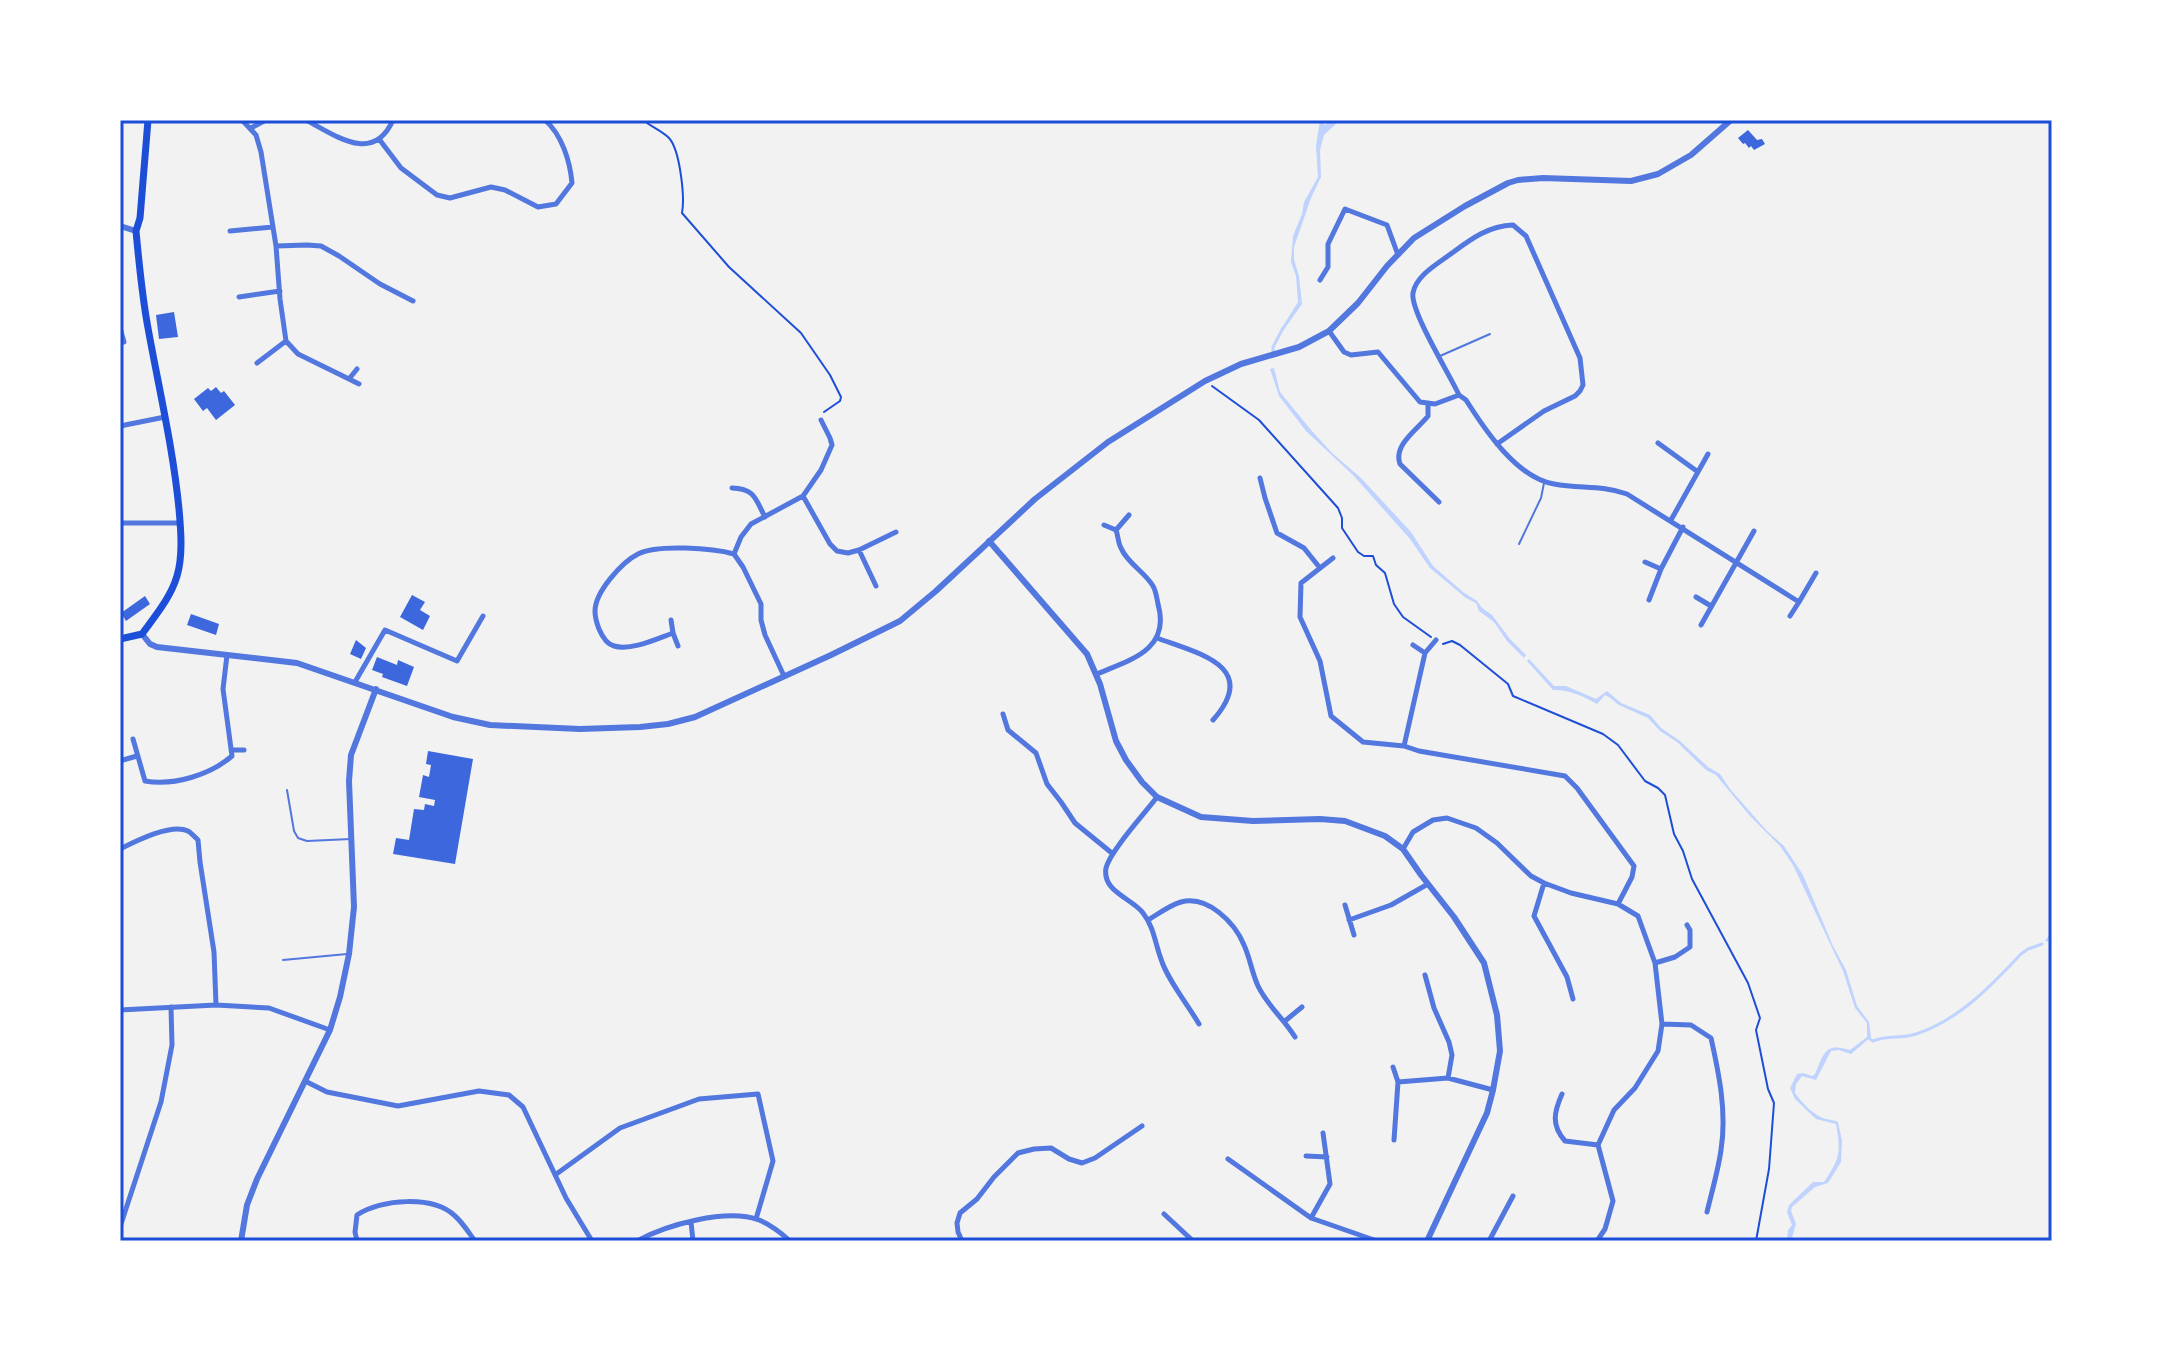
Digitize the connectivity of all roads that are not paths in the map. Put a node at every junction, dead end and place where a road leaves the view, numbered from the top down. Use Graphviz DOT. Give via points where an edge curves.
graph roads {
  1 [pos="148,120"];
  2 [pos="242,120"];
  3 [pos="266,120"];
  4 [pos="306,120"];
  5 [pos="393,120"];
  6 [pos="545,120"];
  7 [pos="1731,120"];
  8 [pos="251,128"];
  9 [pos="379,139"];
  10 [pos="120,226"];
  11 [pos="273,227"];
  12 [pos="136,231"];
  13 [pos="230,231"];
  14 [pos="276,246"];
  15 [pos="1398,255"];
  16 [pos="1320,280"];
  17 [pos="280,291"];
  18 [pos="239,297"];
  19 [pos="413,301"];
  20 [pos="120,328"];
  21 [pos="1329,331"];
  22 [pos="1490,334"];
  23 [pos="286,341"];
  24 [pos="124,342"];
  25 [pos="1438,357"];
  26 [pos="257,363"];
  27 [pos="357,369"];
  28 [pos="349,379"];
  29 [pos="359,384"];
  30 [pos="1459,395"];
  31 [pos="1428,405"];
  32 [pos="166,417"];
  33 [pos="821,420"];
  34 [pos="120,426"];
  35 [pos="1658,443"];
  36 [pos="1497,444"];
  37 [pos="1708,454"];
  38 [pos="1698,472"];
  39 [pos="1260,478"];
  40 [pos="1544,482"];
  41 [pos="732,488"];
  42 [pos="803,496"];
  43 [pos="1439,502"];
  44 [pos="1129,515"];
  45 [pos="765,517"];
  46 [pos="1671,520"];
  47 [pos="120,523"];
  48 [pos="180,523"];
  49 [pos="1104,525"];
  50 [pos="1683,527"];
  51 [pos="1116,530"];
  52 [pos="1754,531"];
  53 [pos="896,532"];
  54 [pos="989,541"];
  55 [pos="1519,544"];
  56 [pos="859,550"];
  57 [pos="734,554"];
  58 [pos="1333,558"];
  59 [pos="1645,562"];
  60 [pos="1736,562"];
  61 [pos="1320,568"];
  62 [pos="1661,569"];
  63 [pos="1816,573"];
  64 [pos="876,586"];
  65 [pos="1696,597"];
  66 [pos="1649,600"];
  67 [pos="1799,602"];
  68 [pos="1711,606"];
  69 [pos="483,616"];
  70 [pos="1790,616"];
  71 [pos="671,620"];
  72 [pos="1701,625"];
  73 [pos="673,633"];
  74 [pos="142,634"];
  75 [pos="1157,638"];
  76 [pos="120,639"];
  77 [pos="1436,640"];
  78 [pos="1413,645"];
  79 [pos="678,646"];
  80 [pos="1425,653"];
  81 [pos="227,655"];
  82 [pos="1097,674"];
  83 [pos="784,676"];
  84 [pos="355,682"];
  85 [pos="376,689"];
  86 [pos="1003,714"];
  87 [pos="1213,720"];
  88 [pos="133,739"];
  89 [pos="1404,746"];
  90 [pos="231,750"];
  91 [pos="244,750"];
  92 [pos="137,756"];
  93 [pos="123,760"];
  94 [pos="287,790"];
  95 [pos="1157,797"];
  96 [pos="351,839"];
  97 [pos="120,849"];
  98 [pos="1403,849"];
  99 [pos="1113,854"];
  100 [pos="1544,883"];
  101 [pos="1428,884"];
  102 [pos="1618,904"];
  103 [pos="1345,905"];
  104 [pos="1148,920"];
  105 [pos="1349,920"];
  106 [pos="1687,925"];
  107 [pos="1354,935"];
  108 [pos="349,954"];
  109 [pos="283,960"];
  110 [pos="1655,963"];
  111 [pos="1425,975"];
  112 [pos="1573,999"];
  113 [pos="216,1005"];
  114 [pos="171,1007"];
  115 [pos="1302,1007"];
  116 [pos="120,1010"];
  117 [pos="1285,1021"];
  118 [pos="1199,1024"];
  119 [pos="1662,1024"];
  120 [pos="330,1030"];
  121 [pos="1295,1037"];
  122 [pos="1393,1067"];
  123 [pos="1448,1078"];
  124 [pos="305,1081"];
  125 [pos="1398,1082"];
  126 [pos="1493,1090"];
  127 [pos="1562,1094"];
  128 [pos="1142,1126"];
  129 [pos="1323,1133"];
  130 [pos="1394,1140"];
  131 [pos="1598,1145"];
  132 [pos="1306,1156"];
  133 [pos="1327,1157"];
  134 [pos="1228,1159"];
  135 [pos="555,1175"];
  136 [pos="1513,1196"];
  137 [pos="1707,1212"];
  138 [pos="1164,1214"];
  139 [pos="1311,1218"];
  140 [pos="756,1219"];
  141 [pos="691,1222"];
  142 [pos="120,1227"];
  143 [pos="241,1241"];
  144 [pos="357,1241"];
  145 [pos="475,1241"];
  146 [pos="592,1241"];
  147 [pos="637,1241"];
  148 [pos="693,1241"];
  149 [pos="790,1241"];
  150 [pos="962,1241"];
  151 [pos="1193,1241"];
  152 [pos="1377,1241"];
  153 [pos="1427,1241"];
  154 [pos="1489,1241"];
  155 [pos="1597,1241"];
  1 -- 12 [label="main road"];
  2 -- 8 [label="street"];
  3 -- 8 [label="street"];
  4 -- 9 [label="street" via="353,144"];
  5 -- 9 [label="street"];
  6 -- 9 [label="street" via="554,129 572,183 556,204 540,207 491,187 450,198 437,195 401,168"];
  7 -- 15 [label="street" via="1691,155 1644,179 1530,178 1508,183 1433,225"];
  8 -- 11 [label="street" via="261,152"];
  10 -- 12 [label="street"];
  11 -- 13 [label="street"];
  11 -- 14 [label="street"];
  12 -- 32 [label="main road" via="147,326"];
  14 -- 17 [label="street"];
  14 -- 19 [label="street" via="321,246"];
  15 -- 16 [label="street" via="1387,225 1345,209 1328,244 1328,267"];
  15 -- 21 [label="street"];
  17 -- 18 [label="street"];
  17 -- 23 [label="street"];
  20 -- 24 [label="street"];
  21 -- 31 [label="street" via="1351,355 1378,352 1413,396"];
  21 -- 54 [label="street" via="1299,347 1229,369 1169,402 1065,474"];
  22 -- 25 [label="lane"];
  23 -- 26 [label="street"];
  23 -- 28 [label="street" via="298,354"];
  25 -- 30 [label="street"];
  25 -- 36 [label="street" via="1414,305 1412,294 1420,278 1477,234 1513,225 1526,236 1580,358 1583,385 1575,396"];
  27 -- 28 [label="street"];
  28 -- 29 [label="street"];
  30 -- 31 [label="street"];
  30 -- 36 [label="street"];
  31 -- 43 [label="street" via="1428,416 1397,457"];
  32 -- 34 [label="street"];
  32 -- 48 [label="main road"];
  33 -- 42 [label="street" via="832,445"];
  35 -- 38 [label="street"];
  36 -- 40 [label="street"];
  37 -- 38 [label="street"];
  38 -- 46 [label="street"];
  39 -- 61 [label="street" via="1277,533 1304,548"];
  40 -- 46 [label="street" via="1608,487"];
  40 -- 55 [label="lane"];
  41 -- 45 [label="street" via="753,493"];
  42 -- 45 [label="street"];
  42 -- 56 [label="street" via="837,551"];
  44 -- 51 [label="street"];
  45 -- 57 [label="street" via="751,524"];
  46 -- 50 [label="street"];
  47 -- 48 [label="street"];
  48 -- 74 [label="main road" via="178,575"];
  49 -- 51 [label="street"];
  50 -- 60 [label="street"];
  50 -- 62 [label="street"];
  51 -- 75 [label="street" via="1121,549 1153,587 1161,613"];
  52 -- 60 [label="street"];
  53 -- 56 [label="street"];
  54 -- 82 [label="street" via="1078,642"];
  54 -- 83 [label="street" via="900,621"];
  56 -- 64 [label="street"];
  57 -- 73 [label="street" via="649,549 611,577 595,611 603,639 625,647"];
  57 -- 83 [label="street" via="761,604 765,635"];
  58 -- 61 [label="street"];
  59 -- 62 [label="street"];
  60 -- 67 [label="street"];
  60 -- 68 [label="street"];
  61 -- 89 [label="street" via="1301,583 1300,617 1320,661 1331,716 1363,742"];
  62 -- 66 [label="street"];
  63 -- 67 [label="street"];
  65 -- 68 [label="street"];
  67 -- 70 [label="street"];
  68 -- 72 [label="street"];
  69 -- 84 [label="street" via="457,661 385,630"];
  71 -- 73 [label="street"];
  73 -- 79 [label="street"];
  74 -- 76 [label="main road"];
  74 -- 81 [label="street" via="157,647"];
  75 -- 82 [label="street" via="1134,659"];
  75 -- 87 [label="street" via="1219,663 1230,696"];
  77 -- 80 [label="street"];
  78 -- 80 [label="street"];
  80 -- 89 [label="street"];
  81 -- 84 [label="street" via="297,663"];
  81 -- 90 [label="street" via="223,689"];
  82 -- 95 [label="street" via="1116,741"];
  83 -- 85 [label="street" via="682,721 580,729 490,725"];
  84 -- 85 [label="street"];
  85 -- 96 [label="street" via="351,755"];
  86 -- 99 [label="street" via="1008,730 1036,753 1047,784 1075,823"];
  88 -- 92 [label="street"];
  89 -- 102 [label="street" via="1565,776 1634,866"];
  90 -- 91 [label="street"];
  90 -- 92 [label="street" via="232,756 219,768 158,783 145,781"];
  92 -- 93 [label="street"];
  94 -- 96 [label="lane" via="298,838"];
  95 -- 98 [label="street" via="1201,817 1345,821"];
  95 -- 99 [label="street"];
  96 -- 108 [label="street" via="354,907"];
  97 -- 113 [label="street" via="176,829 189,831 198,840"];
  98 -- 100 [label="street" via="1413,832 1447,818 1476,828"];
  98 -- 101 [label="street"];
  99 -- 104 [label="street" via="1106,869 1109,885"];
  100 -- 102 [label="street"];
  100 -- 112 [label="street" via="1534,916"];
  101 -- 105 [label="street"];
  101 -- 126 [label="street" via="1484,963 1500,1051"];
  102 -- 110 [label="street" via="1638,916"];
  103 -- 105 [label="street"];
  104 -- 117 [label="street" via="1183,901 1198,902 1225,917 1244,946 1264,997"];
  104 -- 118 [label="street" via="1161,962"];
  105 -- 107 [label="street"];
  106 -- 110 [label="street" via="1690,947"];
  108 -- 109 [label="lane"];
  108 -- 120 [label="street"];
  110 -- 119 [label="street"];
  111 -- 123 [label="street" via="1452,1055"];
  113 -- 114 [label="street"];
  113 -- 120 [label="street" via="269,1008"];
  114 -- 116 [label="street"];
  114 -- 142 [label="street" via="172,1045 161,1102"];
  115 -- 117 [label="street"];
  117 -- 121 [label="street"];
  119 -- 131 [label="street" via="1658,1051 1614,1110"];
  119 -- 137 [label="street" via="1691,1025 1711,1038 1720,1075 1722,1149"];
  120 -- 124 [label="street"];
  122 -- 125 [label="street"];
  123 -- 125 [label="street"];
  123 -- 126 [label="street"];
  124 -- 135 [label="street" via="327,1092 398,1106 479,1091 509,1095 523,1107"];
  124 -- 143 [label="street" via="257,1179"];
  125 -- 130 [label="street"];
  126 -- 153 [label="street"];
  127 -- 131 [label="street" via="1553,1119 1558,1134 1565,1141"];
  128 -- 150 [label="street" via="1082,1163 1051,1148 1018,1153 960,1213"];
  129 -- 133 [label="street"];
  131 -- 155 [label="street" via="1613,1201"];
  132 -- 133 [label="street"];
  133 -- 139 [label="street" via="1330,1184"];
  134 -- 139 [label="street"];
  135 -- 140 [label="street" via="620,1128 699,1099 758,1094 773,1161"];
  135 -- 146 [label="street"];
  136 -- 154 [label="street"];
  138 -- 151 [label="street"];
  139 -- 152 [label="street"];
  140 -- 141 [label="street"];
  140 -- 149 [label="street"];
  141 -- 147 [label="street"];
  141 -- 148 [label="street"];
  144 -- 145 [label="street" via="357,1215 369,1207 424,1201 453,1213"];
}
